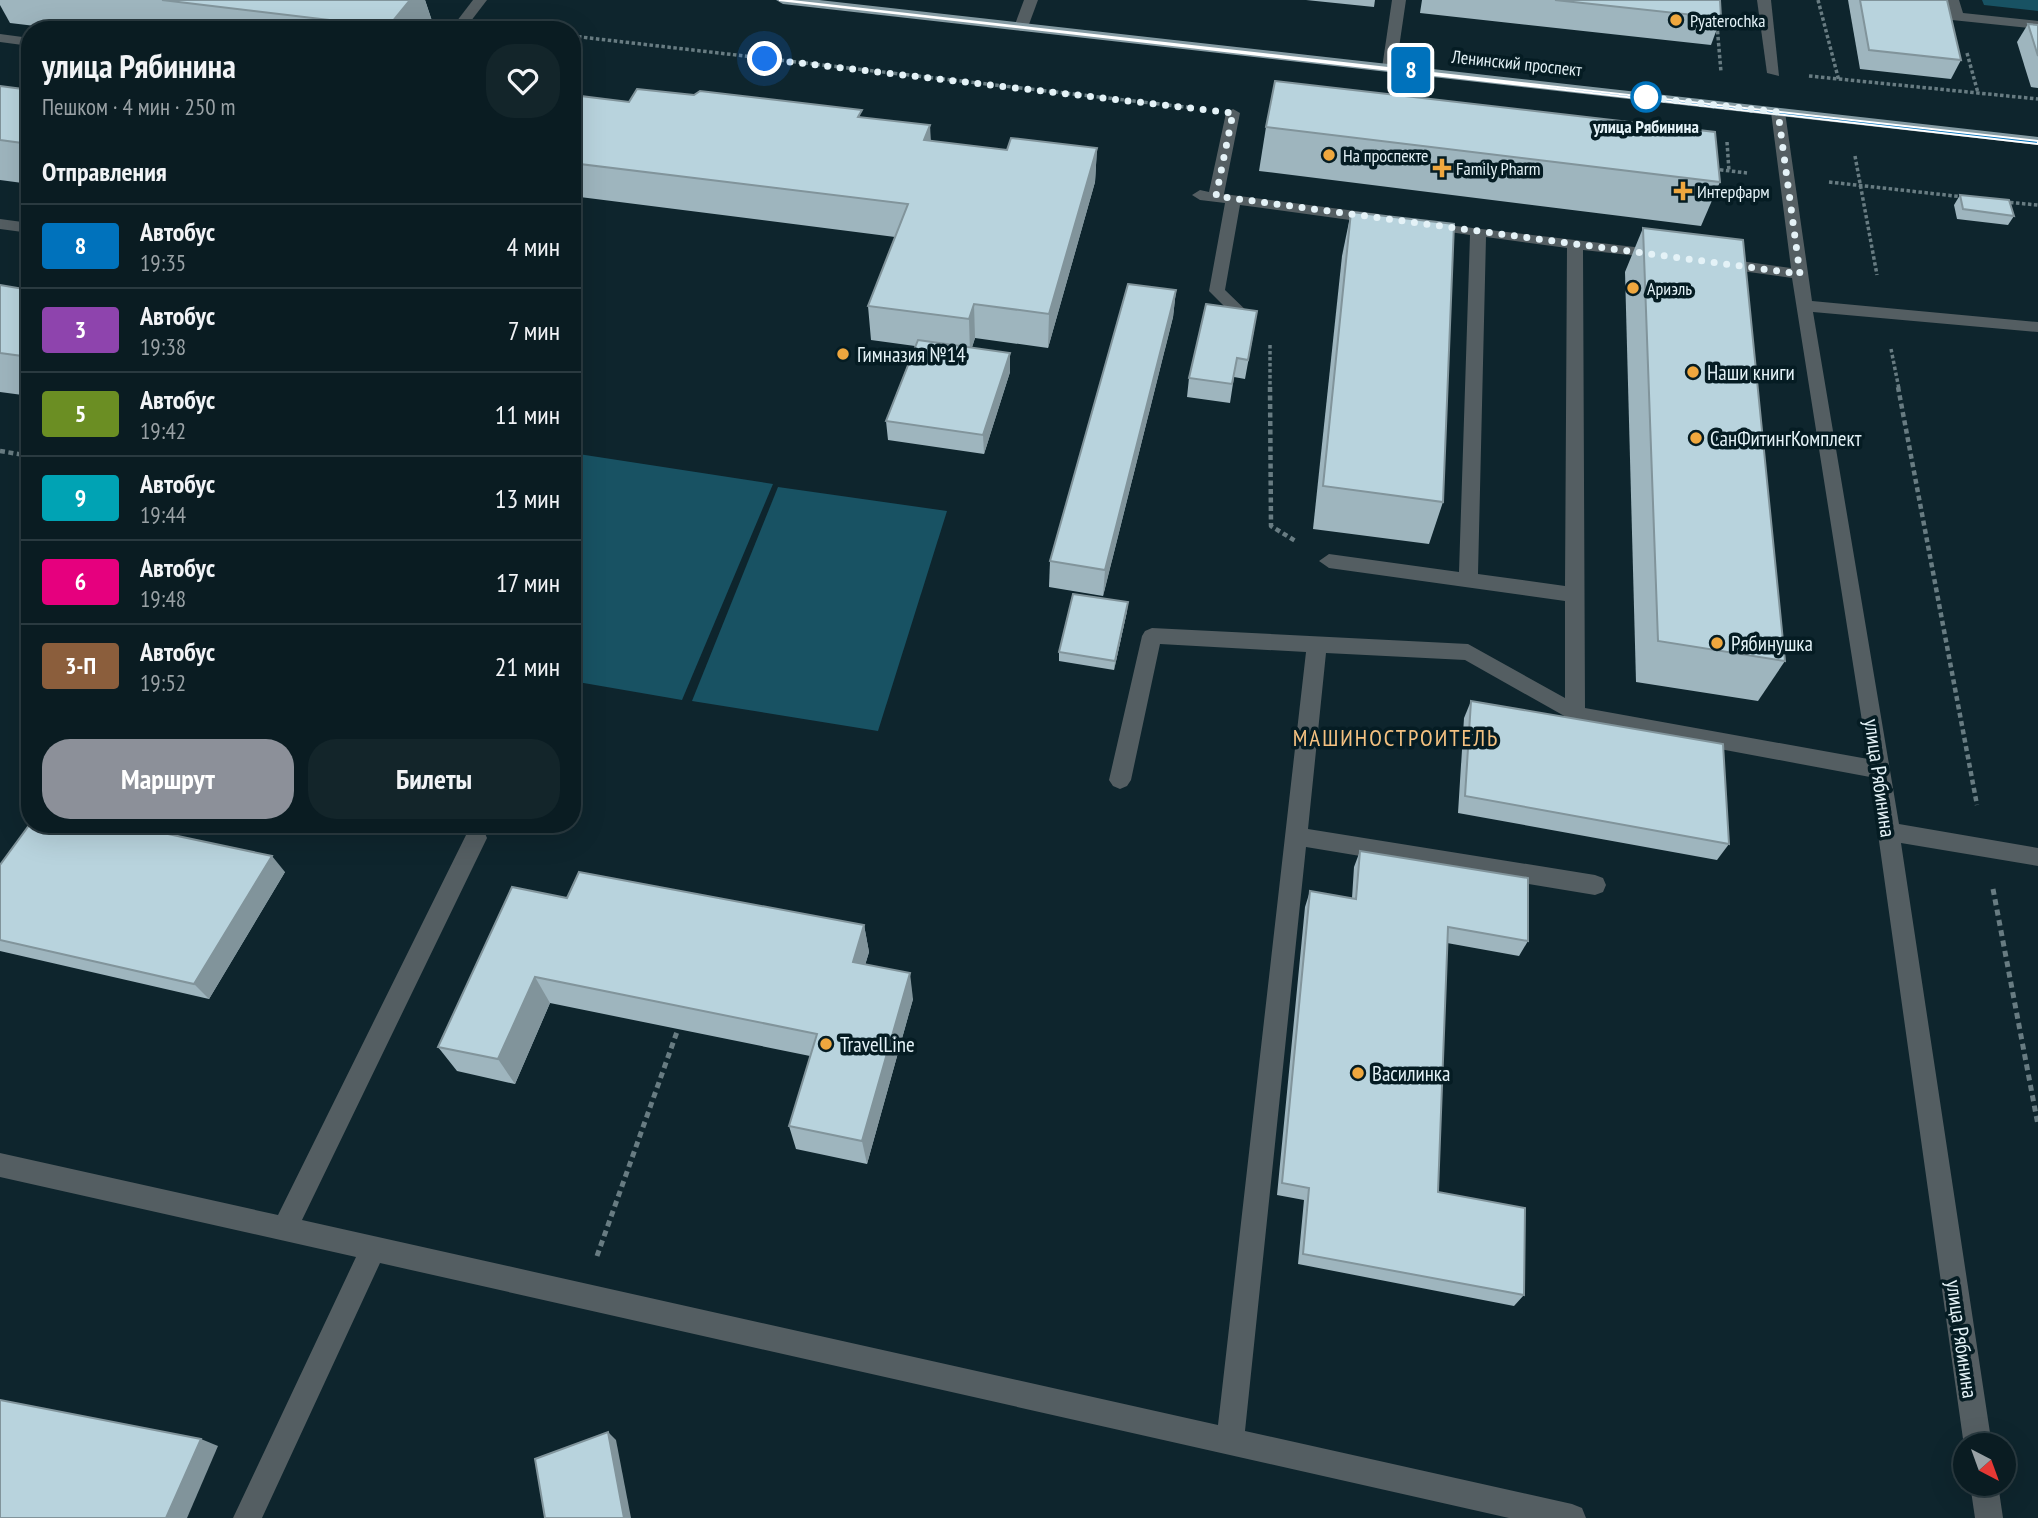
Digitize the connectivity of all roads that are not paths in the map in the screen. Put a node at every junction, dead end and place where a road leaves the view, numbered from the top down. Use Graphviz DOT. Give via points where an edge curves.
graph roads {
  1 [pos="480,0"];
  2 [pos="783,0"];
  3 [pos="1031,0"];
  4 [pos="1399,0"];
  5 [pos="1764,0"];
  6 [pos="1952,0"];
  7 [pos="464,21"];
  8 [pos="2038,25"];
  9 [pos="1021,27"];
  10 [pos="0,38"];
  11 [pos="21,41"];
  12 [pos="1390,68"];
  13 [pos="1774,73"];
  14 [pos="1778,112"];
  15 [pos="1233,113"];
  16 [pos="2038,141"];
  17 [pos="1233,199"];
  18 [pos="0,224"];
  19 [pos="21,227"];
  20 [pos="1478,232"];
  21 [pos="1575,245"];
  22 [pos="1670,257"];
  23 [pos="1698,260"];
  24 [pos="1800,274"];
  25 [pos="1804,306"];
  26 [pos="1246,318"];
  27 [pos="2038,327"];
  28 [pos="1329,561"];
  29 [pos="1468,580"];
  30 [pos="1577,595"];
  31 [pos="1317,645"];
  32 [pos="1575,714"];
  33 [pos="1880,770"];
  34 [pos="1120,780"];
  35 [pos="1888,831"];
  36 [pos="1296,836"];
  37 [pos="476,838"];
  38 [pos="2038,857"];
  39 [pos="1595,885"];
  40 [pos="0,1166"];
  41 [pos="284,1229"];
  42 [pos="373,1249"];
  43 [pos="1976,1433"];
  44 [pos="1230,1441"];
  45 [pos="1986,1496"];
  46 [pos="247,1518"];
  47 [pos="1572,1518"];
  48 [pos="1989,1518"];
  1 -- 7 [label="street"];
  2 -- 9 [label="main road, Ленинский проспект"];
  3 -- 9 [label="street"];
  4 -- 12 [label="street"];
  5 -- 13 [label="street"];
  6 -- 8 [label="street" via="1957,17"];
  9 -- 12 [label="main road, Ленинский проспект"];
  10 -- 11 [label="street"];
  12 -- 14 [label="main road, Ленинский проспект"];
  14 -- 16 [label="main road, Ленинский проспект"];
  14 -- 24 [label="street, улица Рябинина"];
  15 -- 17 [label="street" via="1208,195"];
  17 -- 20 [label="street"];
  17 -- 26 [label="street" via="1217,290"];
  18 -- 19 [label="street"];
  20 -- 21 [label="street"];
  20 -- 29 [label="street"];
  21 -- 22 [label="street"];
  21 -- 30 [label="street"];
  23 -- 24 [label="street"];
  24 -- 25 [label="street, улица Рябинина"];
  25 -- 27 [label="street"];
  25 -- 33 [label="street, улица Рябинина"];
  28 -- 29 [label="street"];
  29 -- 30 [label="street"];
  30 -- 32 [label="street"];
  31 -- 32 [label="street" via="1468,652"];
  31 -- 34 [label="street" via="1152,636"];
  31 -- 36 [label="street"];
  32 -- 33 [label="street"];
  33 -- 35 [label="street, улица Рябинина"];
  35 -- 38 [label="street"];
  35 -- 43 [label="street, улица Рябинина"];
  36 -- 39 [label="street"];
  36 -- 44 [label="street"];
  37 -- 41 [label="street"];
  40 -- 41 [label="street"];
  41 -- 42 [label="street"];
  42 -- 44 [label="street"];
  42 -- 46 [label="street"];
  44 -- 47 [label="street"];
  45 -- 48 [label="street"];
}
